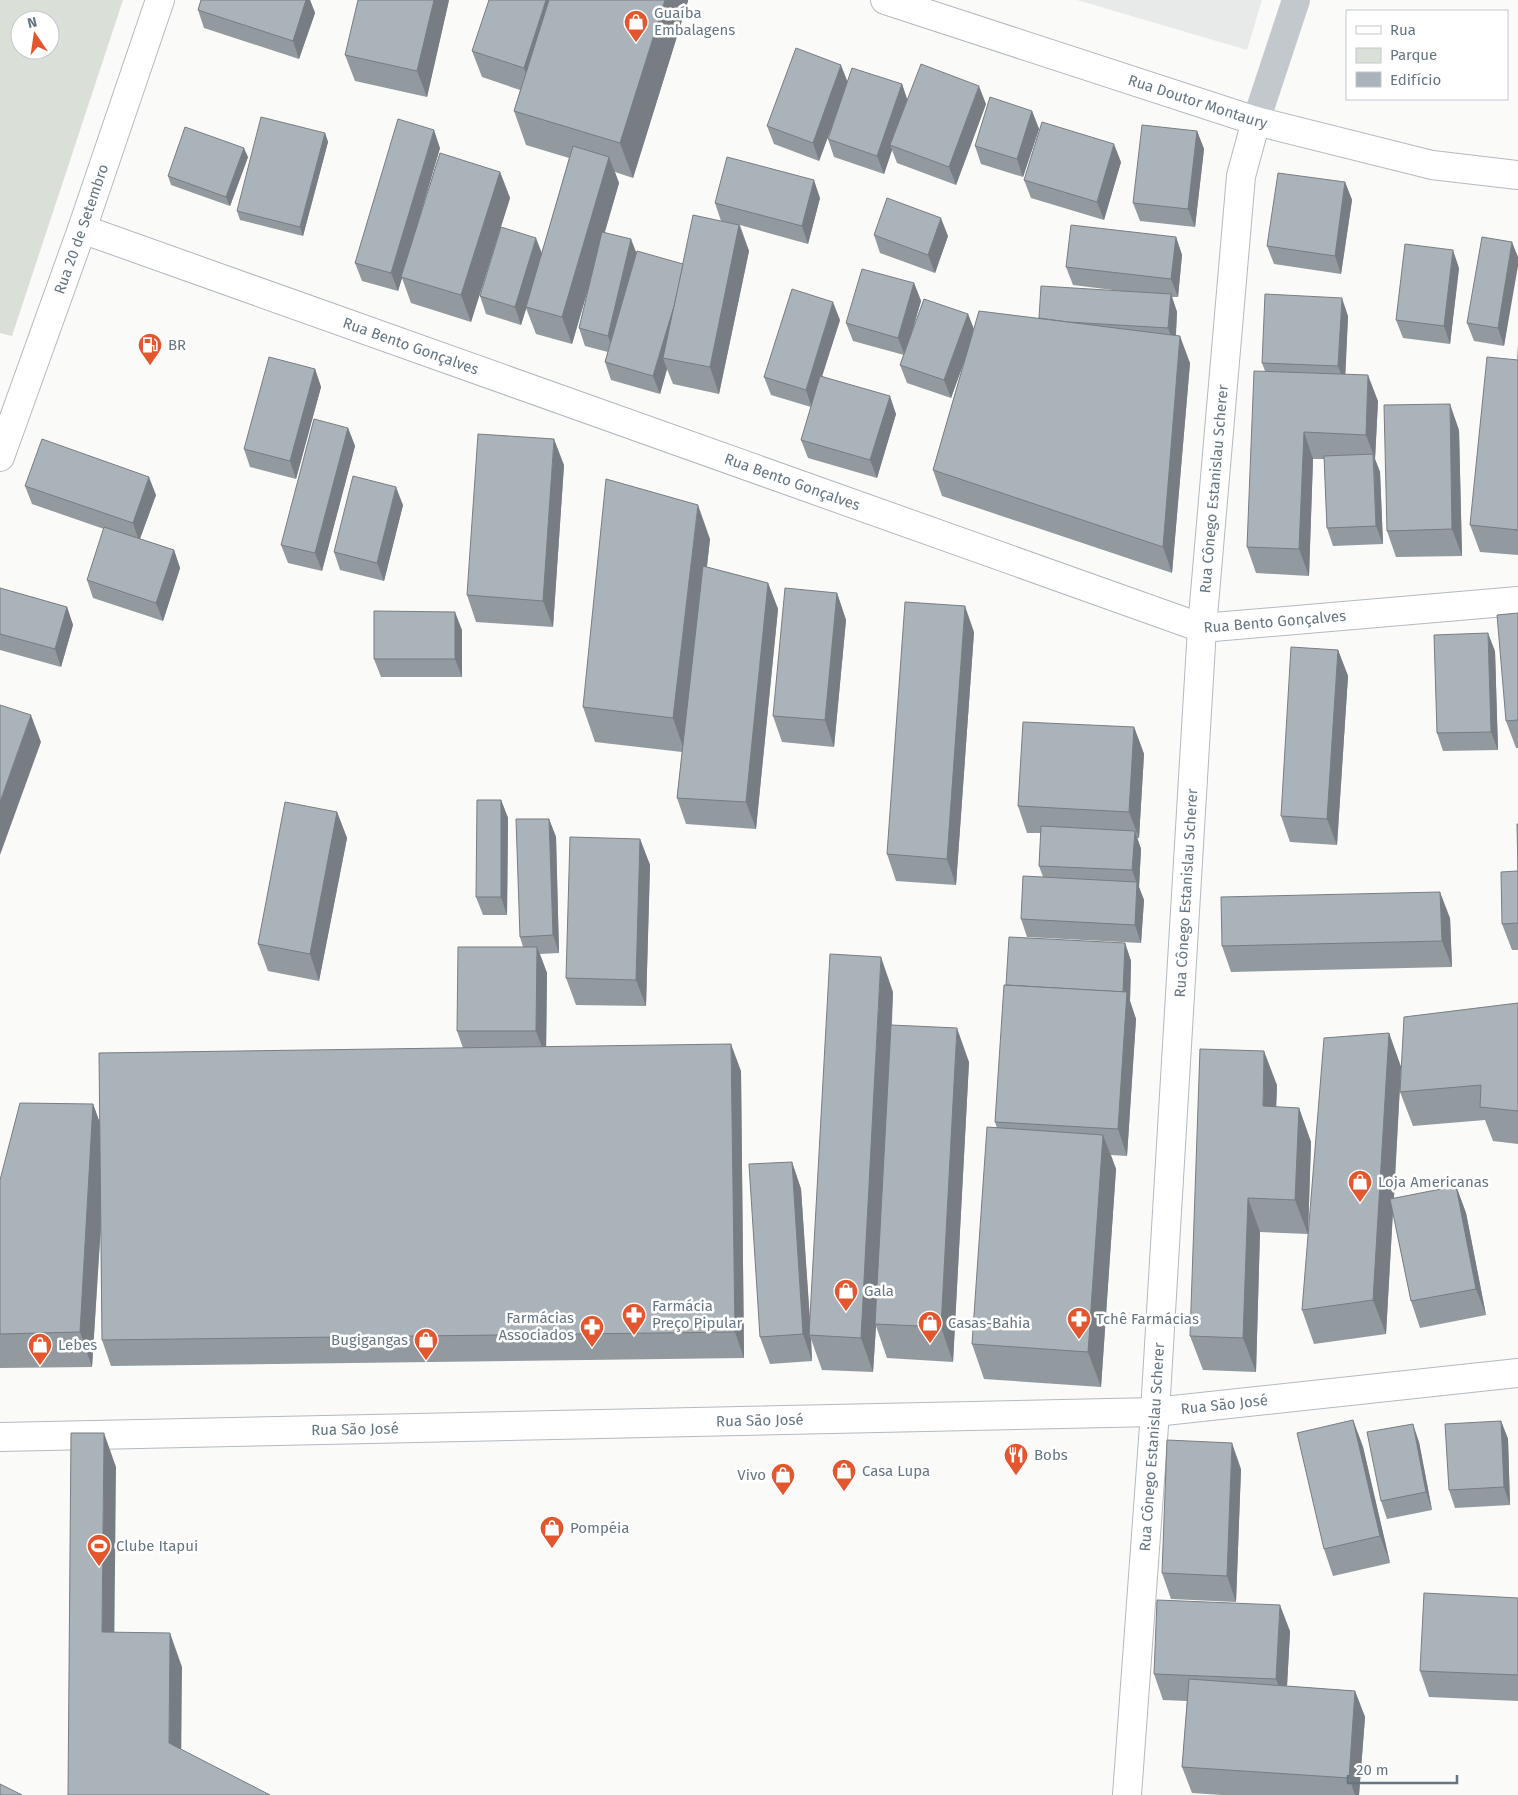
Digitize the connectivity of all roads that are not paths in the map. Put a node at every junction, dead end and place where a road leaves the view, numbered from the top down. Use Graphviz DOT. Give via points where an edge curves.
graph roads {
  1 [pos="160,0"];
  2 [pos="885,0"];
  3 [pos="1296,0"];
  4 [pos="1256,121"];
  5 [pos="1518,175"];
  6 [pos="82,229"];
  7 [pos="0,457"];
  8 [pos="1518,601"];
  9 [pos="1202,628"];
  10 [pos="1518,1373"];
  11 [pos="1155,1412"];
  12 [pos="0,1437"];
  13 [pos="1127,1795"];
  1 -- 6 [label="street, Rua 20 de Setembro"];
  2 -- 4 [label="street, Rua Doutor Montaury"];
  3 -- 4 [label="street, Rua Cônego Estanislau Scherer"];
  4 -- 5 [label="street, Rua Doutor Montaury" via="1432,165"];
  4 -- 9 [label="street, Rua Cônego Estanislau Scherer" via="1241,176"];
  6 -- 7 [label="street, Rua 20 de Setembro"];
  6 -- 9 [label="street, Rua Bento Gonçalves"];
  8 -- 9 [label="street, Rua Bento Gonçalves"];
  9 -- 11 [label="street, Rua Cônego Estanislau Scherer"];
  10 -- 11 [label="street, Rua São José"];
  11 -- 12 [label="street, Rua São José"];
  11 -- 13 [label="street, Rua Cônego Estanislau Scherer"];
}
